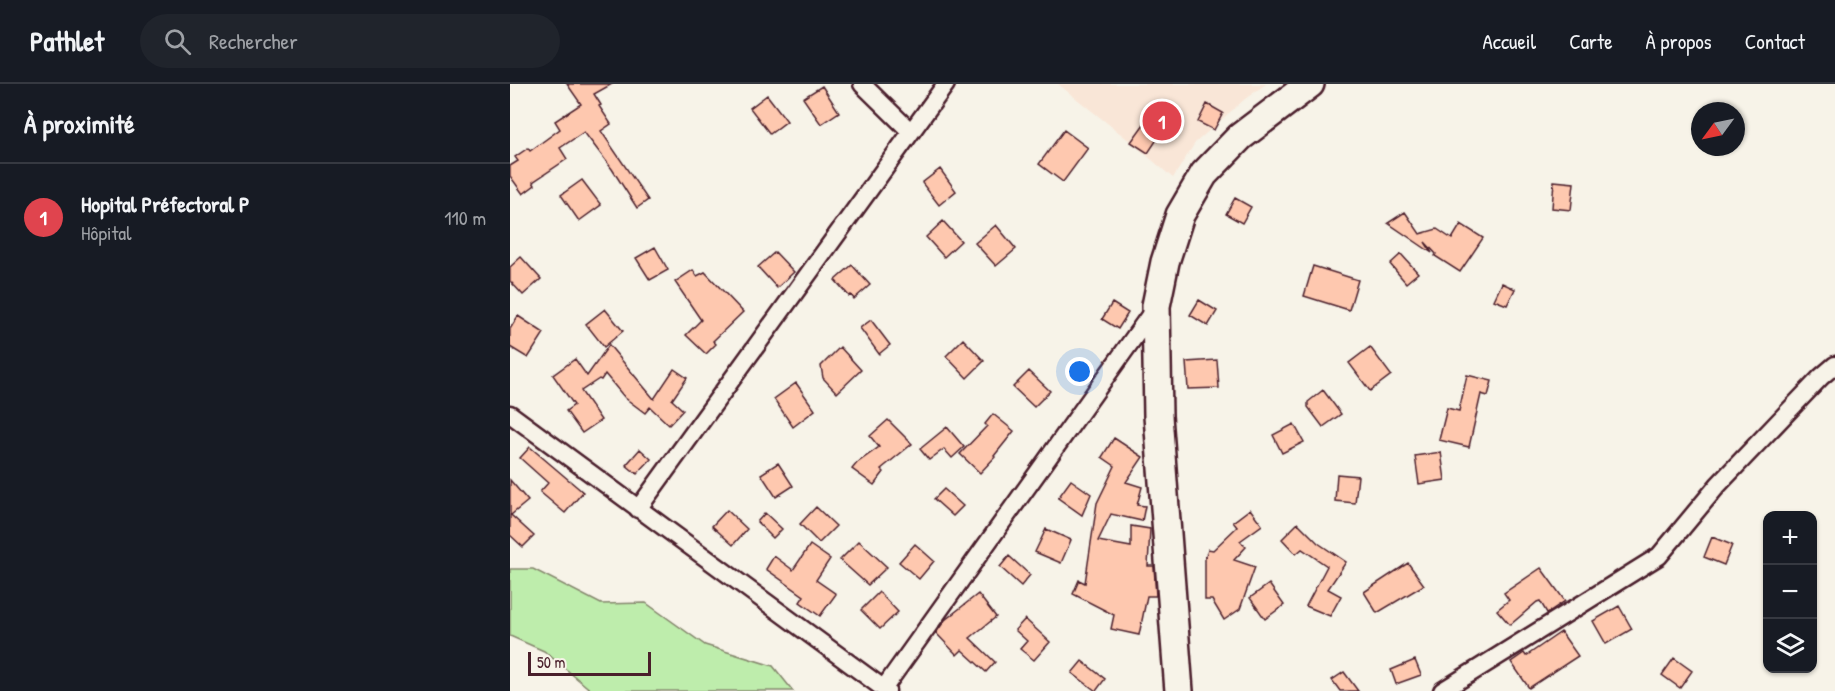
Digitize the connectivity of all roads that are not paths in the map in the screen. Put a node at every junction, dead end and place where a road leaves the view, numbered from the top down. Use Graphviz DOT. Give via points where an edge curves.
graph roads {
  1 [pos="862,84"];
  2 [pos="946,84"];
  3 [pos="1310,84"];
  4 [pos="911,132"];
  5 [pos="1156,306"];
  6 [pos="1835,365"];
  7 [pos="510,414"];
  8 [pos="638,508"];
  9 [pos="886,690"];
  10 [pos="1179,691"];
  11 [pos="1442,691"];
  1 -- 4 [label="street"];
  2 -- 4 [label="street"];
  3 -- 5 [label="main road" via="1240,137 1204,174 1180,214"];
  4 -- 8 [label="street"];
  5 -- 9 [label="street"];
  5 -- 10 [label="main road" via="1158,416"];
  6 -- 11 [label="street" via="1718,485 1659,556"];
  7 -- 8 [label="street"];
  8 -- 9 [label="street"];
}
